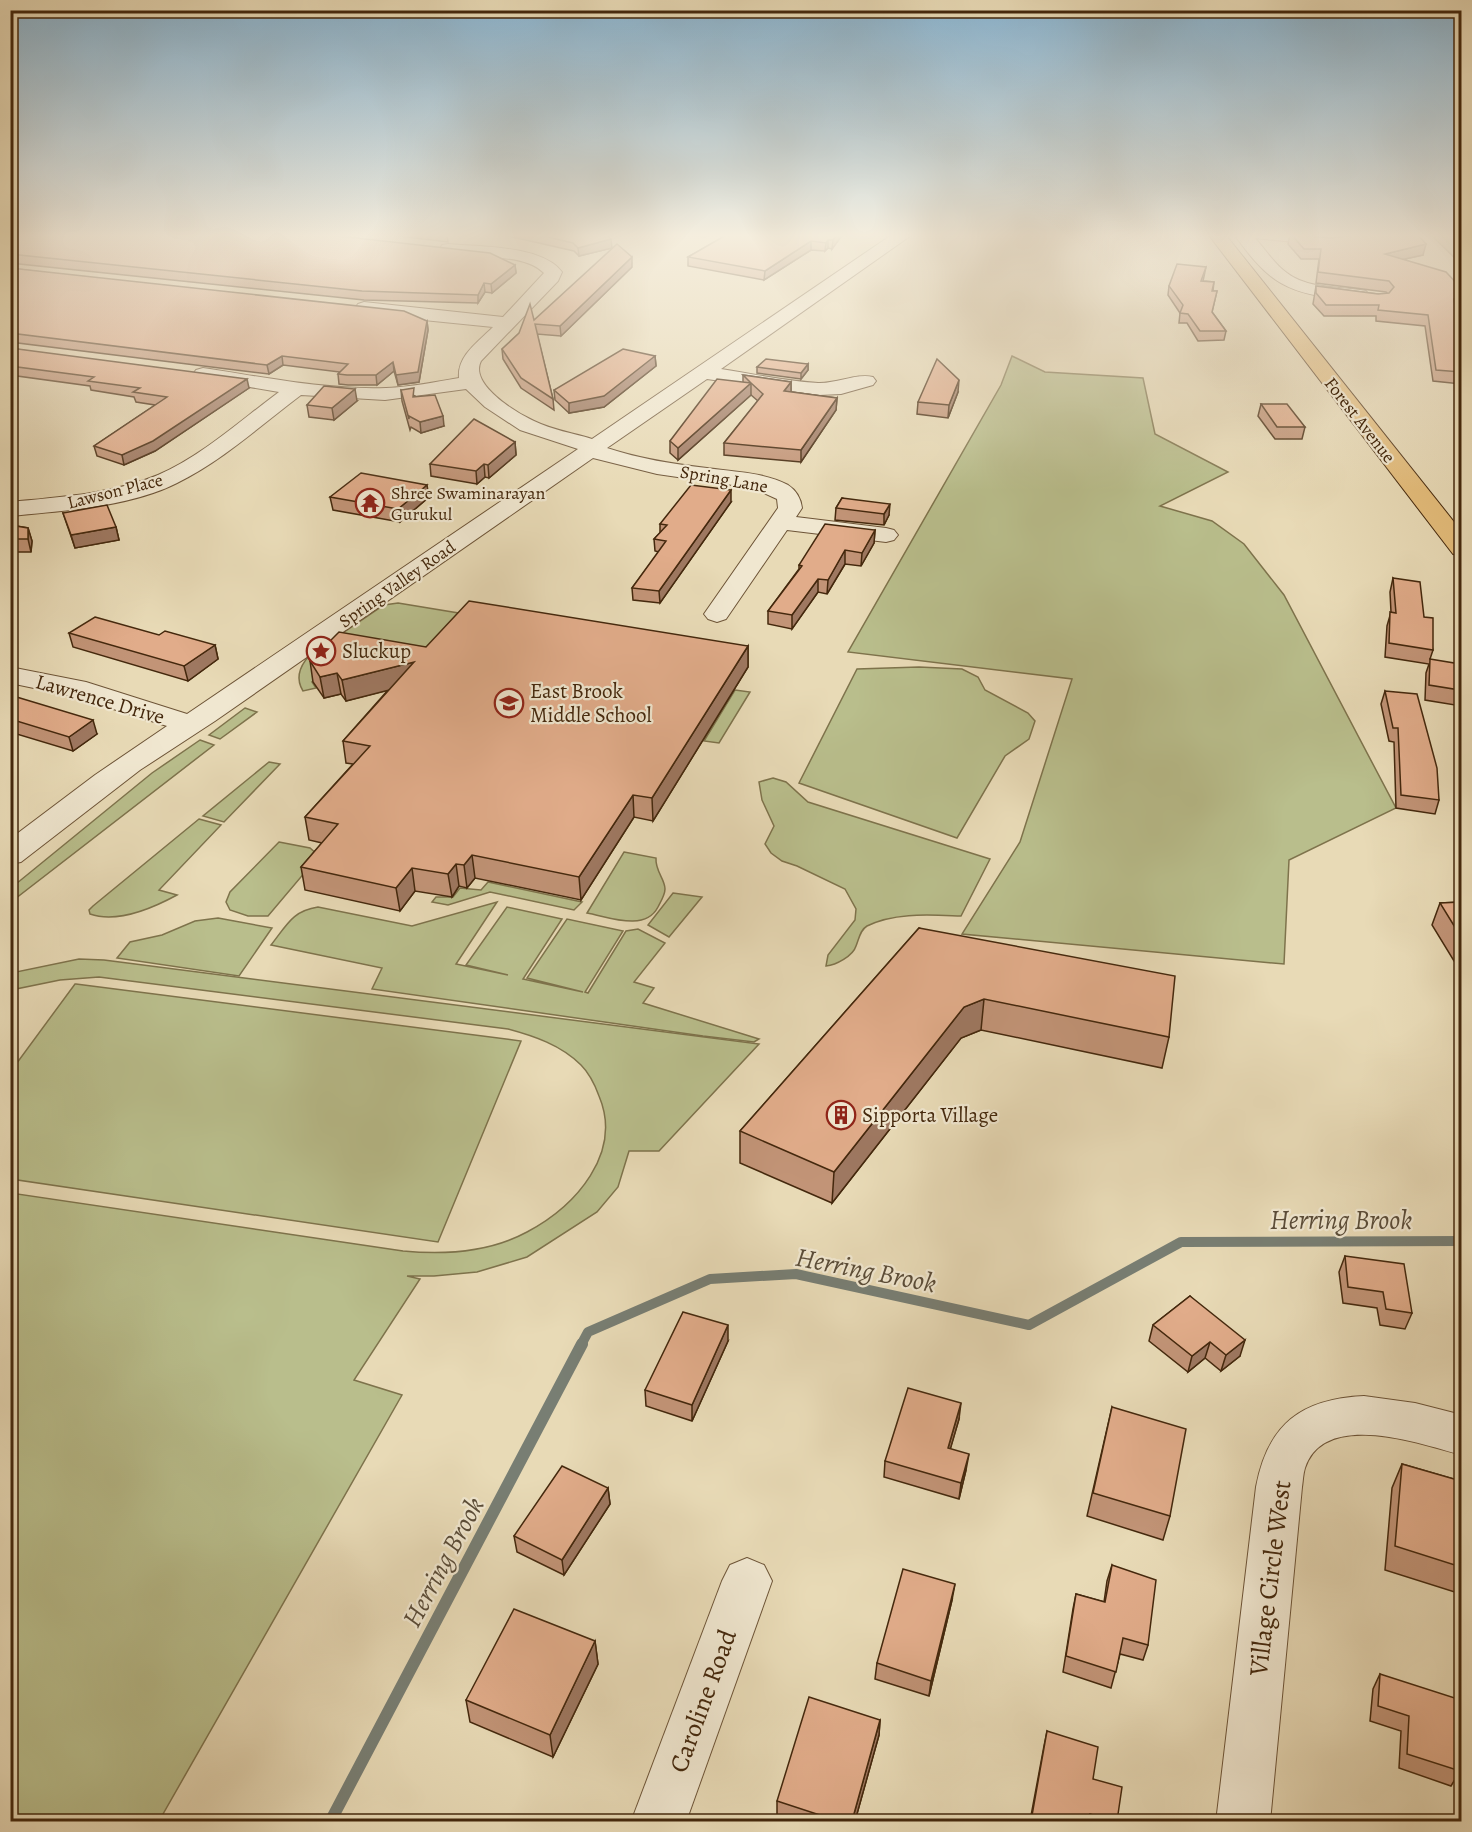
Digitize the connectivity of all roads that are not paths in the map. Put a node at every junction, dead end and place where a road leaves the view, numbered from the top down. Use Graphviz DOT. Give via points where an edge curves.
graph roads {
  1 [pos="475,319"];
  2 [pos="510,319"];
  3 [pos="783,319"];
  4 [pos="1283,319"];
  5 [pos="507,323"];
  6 [pos="183,372"];
  7 [pos="706,373"];
  8 [pos="866,381"];
  9 [pos="470,382"];
  10 [pos="298,387"];
  11 [pos="593,449"];
  12 [pos="10,509"];
  13 [pos="781,522"];
  14 [pos="886,536"];
  15 [pos="1458,541"];
  16 [pos="717,614"];
  17 [pos="10,675"];
  18 [pos="190,724"];
  19 [pos="10,855"];
  20 [pos="1461,1435"];
  21 [pos="747,1581"];
  22 [pos="658,1821"];
  23 [pos="1243,1821"];
  1 -- 5 [label="street"];
  2 -- 5 [label="street"];
  3 -- 7 [label="street, Spring Valley Road"];
  4 -- 15 [label="main road, Forest Avenue"];
  5 -- 9 [label="street" via="473,358 468,367"];
  6 -- 10 [label="street"];
  7 -- 8 [label="street" via="819,389"];
  7 -- 11 [label="street, Spring Valley Road"];
  9 -- 10 [label="street" via="424,391 374,394"];
  9 -- 11 [label="street" via="492,403 527,426"];
  10 -- 12 [label="street, Lawson Place" via="204,458 168,479 81,502"];
  11 -- 13 [label="street, Spring Lane" via="651,466 775,488 790,501"];
  11 -- 18 [label="street, Spring Valley Road"];
  13 -- 14 [label="street"];
  13 -- 16 [label="street, Spring Lane"];
  17 -- 18 [label="street, Lawrence Drive" via="76,688"];
  18 -- 19 [label="street, Spring Valley Road"];
  20 -- 23 [label="street, Village Circle West" via="1380,1415 1350,1414 1322,1422 1306,1433 1284,1460"];
  21 -- 22 [label="street, Caroline Road"];
}
